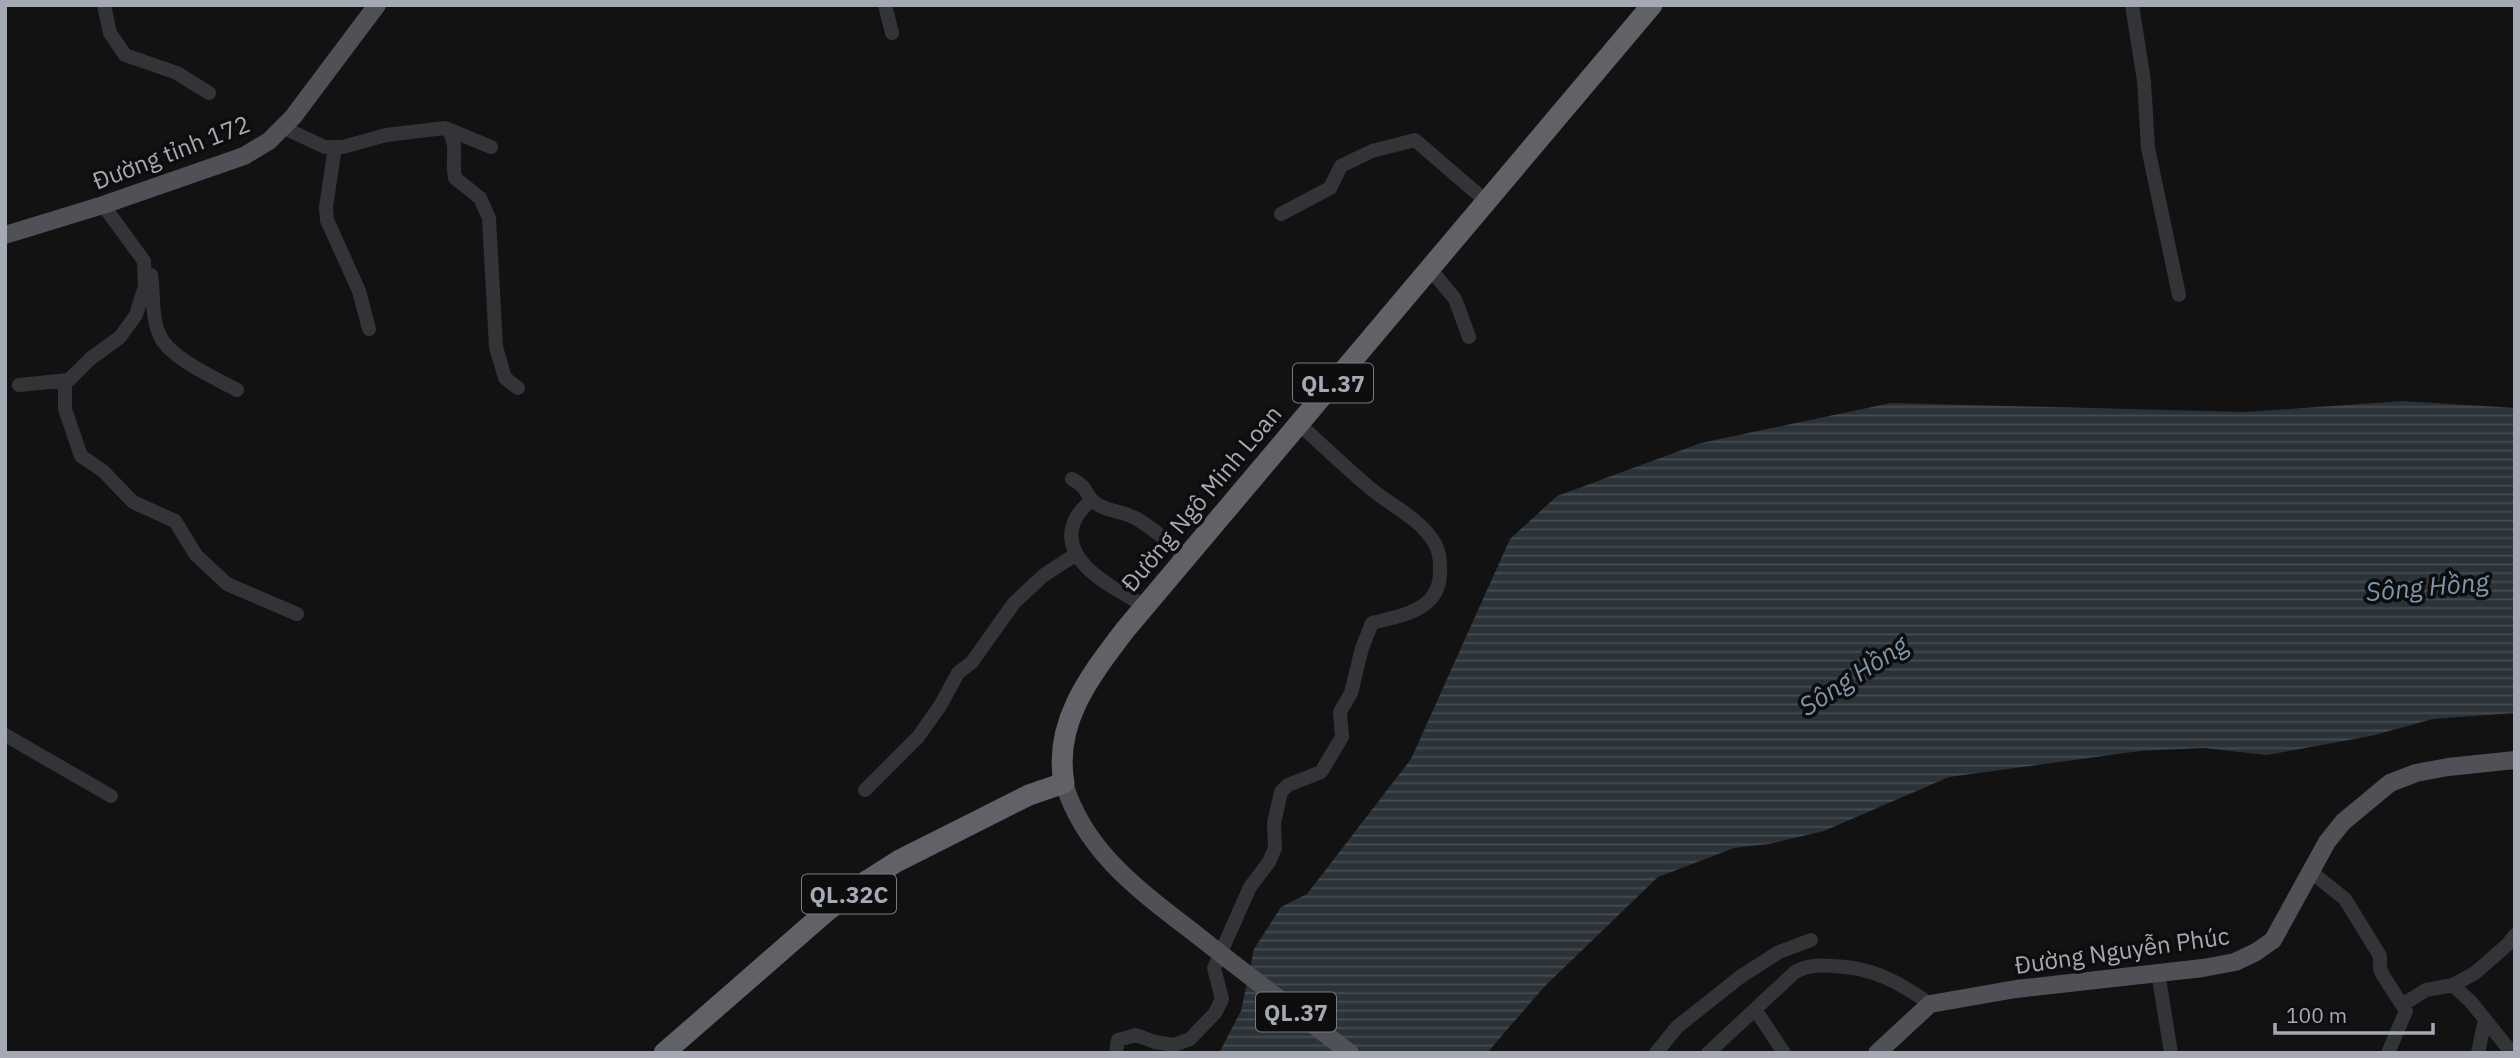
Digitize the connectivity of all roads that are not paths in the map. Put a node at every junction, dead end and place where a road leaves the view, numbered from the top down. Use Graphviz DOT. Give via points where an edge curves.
graph roads {
  1 [pos="104,5"];
  2 [pos="377,5"];
  3 [pos="885,5"];
  4 [pos="1652,5"];
  5 [pos="2132,5"];
  6 [pos="892,33"];
  7 [pos="209,93"];
  8 [pos="284,128"];
  9 [pos="448,129"];
  10 [pos="335,147"];
  11 [pos="491,147"];
  12 [pos="1487,202"];
  13 [pos="103,205"];
  14 [pos="1281,214"];
  15 [pos="5,235"];
  16 [pos="144,261"];
  17 [pos="1430,270"];
  18 [pos="2179,295"];
  19 [pos="369,329"];
  20 [pos="1469,337"];
  21 [pos="65,381"];
  22 [pos="19,385"];
  23 [pos="518,388"];
  24 [pos="237,390"];
  25 [pos="1298,423"];
  26 [pos="1072,479"];
  27 [pos="1091,500"];
  28 [pos="1075,555"];
  29 [pos="1186,558"];
  30 [pos="1145,606"];
  31 [pos="297,614"];
  32 [pos="5,735"];
  33 [pos="2515,760"];
  34 [pos="1064,783"];
  35 [pos="865,790"];
  36 [pos="111,796"];
  37 [pos="2310,871"];
  38 [pos="2515,935"];
  39 [pos="1811,940"];
  40 [pos="1219,953"];
  41 [pos="2158,972"];
  42 [pos="2454,985"];
  43 [pos="1930,1004"];
  44 [pos="1755,1009"];
  45 [pos="2406,1011"];
  46 [pos="2485,1019"];
  47 [pos="664,1053"];
  48 [pos="1116,1053"];
  49 [pos="1350,1053"];
  50 [pos="1656,1053"];
  51 [pos="1708,1053"];
  52 [pos="1784,1053"];
  53 [pos="1877,1053"];
  54 [pos="2171,1053"];
  55 [pos="2388,1053"];
  56 [pos="2478,1053"];
  57 [pos="2512,1053"];
  1 -- 7 [label="street" via="110,33 125,55 177,73"];
  2 -- 8 [label="main road, Đường tỉnh 172"];
  3 -- 6 [label="street"];
  4 -- 12 [label="highway, Đường Ngô Minh Loan / QL.37"];
  5 -- 18 [label="street" via="2148,148"];
  8 -- 10 [label="street"];
  8 -- 13 [label="main road, Đường tỉnh 172" via="244,156"];
  9 -- 10 [label="street" via="418,129"];
  9 -- 11 [label="street"];
  9 -- 23 [label="street" via="454,140 455,178 480,198 489,218 496,347 505,378"];
  10 -- 19 [label="street" via="327,220 359,291"];
  12 -- 14 [label="street" via="1415,140 1372,151 1341,166 1329,188"];
  12 -- 17 [label="highway, Đường Ngô Minh Loan / QL.37"];
  13 -- 15 [label="main road, Đường tỉnh 172"];
  13 -- 16 [label="street"];
  16 -- 21 [label="street" via="145,286 130,326"];
  16 -- 24 [label="street" via="151,273 156,324 165,344"];
  17 -- 20 [label="street" via="1455,299"];
  17 -- 25 [label="highway, Đường Ngô Minh Loan / QL.37"];
  21 -- 22 [label="street"];
  21 -- 31 [label="street" via="65,409 81,456 133,502 175,521 196,555 227,584"];
  25 -- 29 [label="highway, Đường Ngô Minh Loan / QL.37"];
  25 -- 40 [label="street" via="1432,538 1439,551 1440,579 1428,604 1372,623 1340,712 1342,737 1321,772 1281,792 1274,824 1275,848 1250,887"];
  26 -- 27 [label="street" via="1083,485"];
  27 -- 28 [label="street" via="1076,517 1070,537"];
  27 -- 29 [label="street" via="1148,525"];
  28 -- 30 [label="street" via="1111,586"];
  28 -- 35 [label="street" via="1014,603 972,662 958,673 918,737"];
  29 -- 30 [label="highway, Đường Ngô Minh Loan / QL.37"];
  30 -- 34 [label="highway, Đường Ngô Minh Loan / QL.37" via="1086,682 1062,748"];
  32 -- 36 [label="street"];
  33 -- 37 [label="main road, Đường Nguyễn Phúc" via="2448,767 2390,783 2343,822"];
  34 -- 40 [label="main road, Đường Ngô Minh Loan / QL.37" via="1071,808 1111,864"];
  34 -- 47 [label="highway, QL.32C" via="1029,795 868,880"];
  37 -- 41 [label="main road, Đường Nguyễn Phúc" via="2273,940 2256,952 2235,962"];
  37 -- 42 [label="street" via="2345,899 2380,956 2380,969 2402,1005 2426,990"];
  38 -- 42 [label="street" via="2491,960"];
  39 -- 50 [label="street" via="1779,952 1740,977 1677,1027"];
  40 -- 48 [label="street" via="1213,968 1222,999 1190,1039 1174,1045 1136,1035 1118,1040"];
  40 -- 49 [label="main road, Đường Ngô Minh Loan / QL.37"];
  41 -- 43 [label="main road, Đường Nguyễn Phúc"];
  41 -- 54 [label="street"];
  42 -- 46 [label="street"];
  43 -- 44 [label="street" via="1875,972 1815,965 1795,972"];
  43 -- 53 [label="main road"];
  44 -- 51 [label="street"];
  44 -- 52 [label="street"];
  45 -- 55 [label="street"];
  46 -- 56 [label="street"];
  46 -- 57 [label="street"];
}
